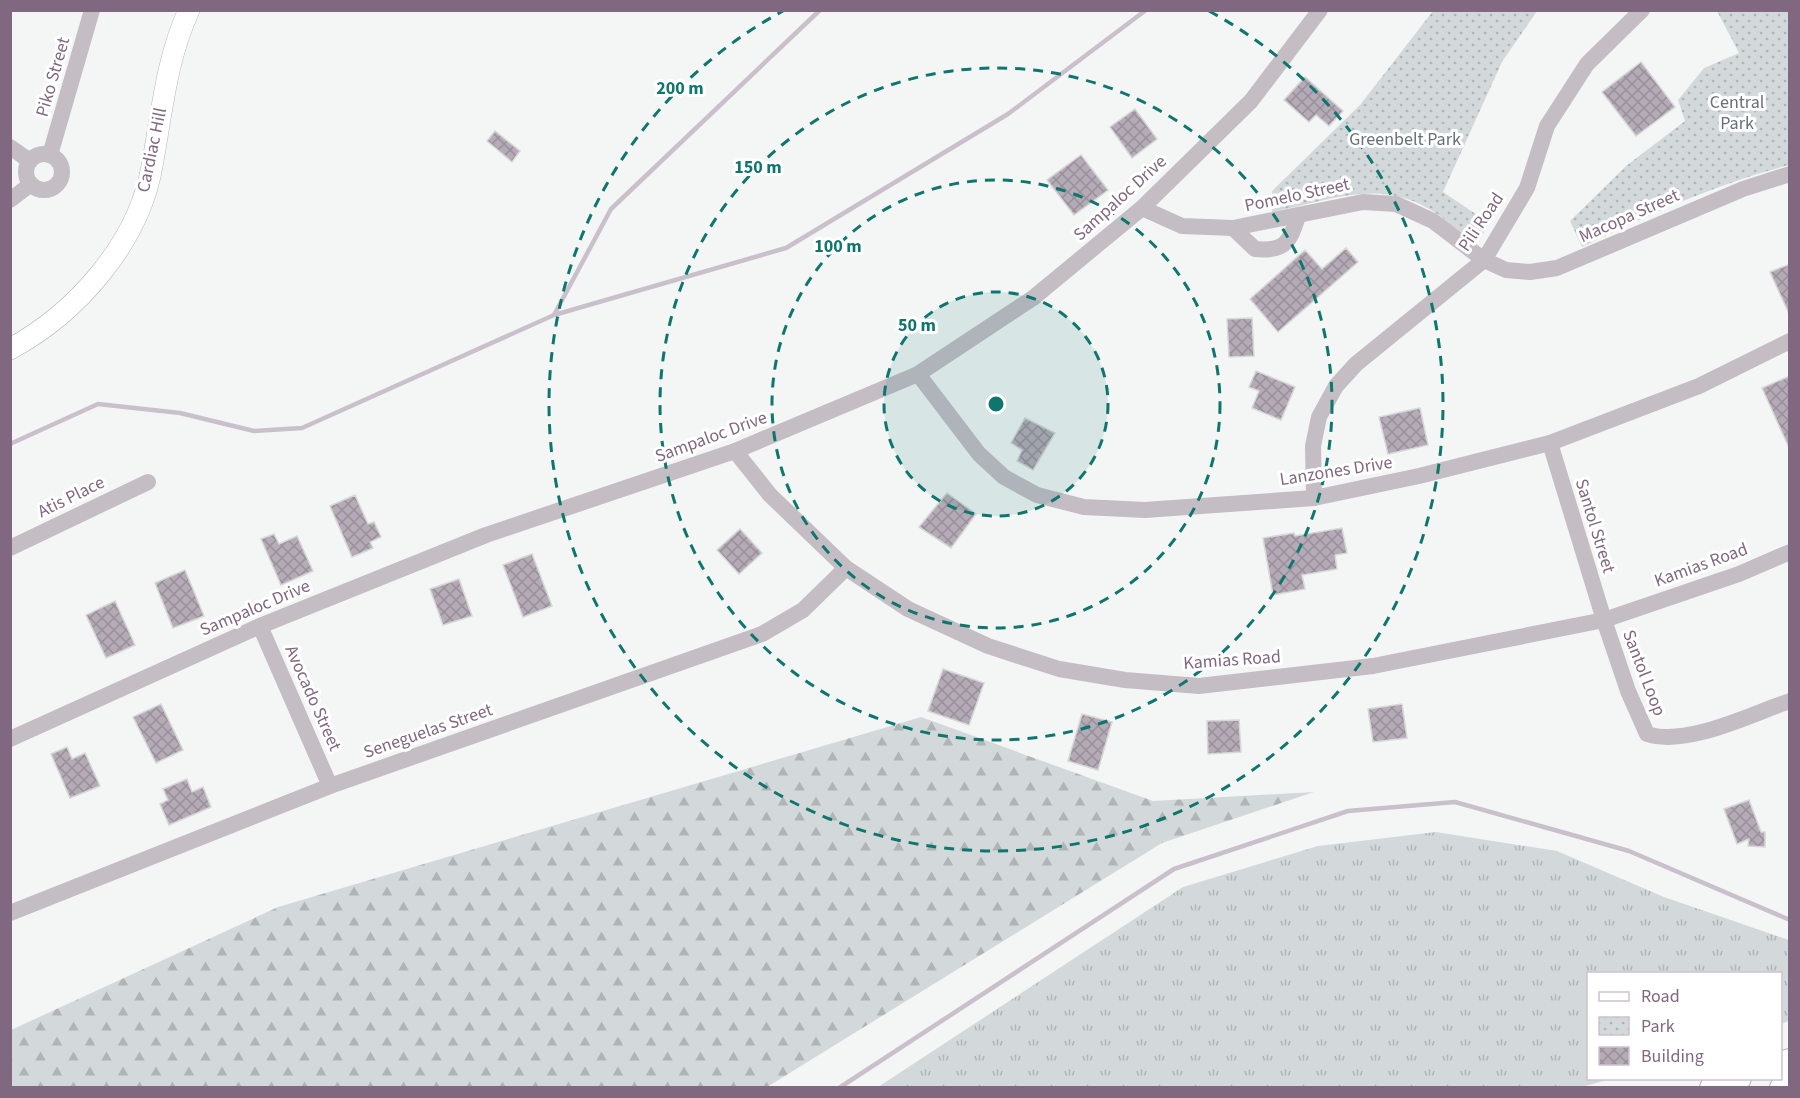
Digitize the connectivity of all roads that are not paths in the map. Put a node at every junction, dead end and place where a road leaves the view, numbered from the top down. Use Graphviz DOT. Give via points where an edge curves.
graph roads {
  1 [pos="92,10"];
  2 [pos="189,10"];
  3 [pos="1320,10"];
  4 [pos="1642,10"];
  5 [pos="10,147"];
  6 [pos="50,155"];
  7 [pos="30,161"];
  8 [pos="1790,174"];
  9 [pos="31,184"];
  10 [pos="10,200"];
  11 [pos="1142,208"];
  12 [pos="1298,216"];
  13 [pos="1233,228"];
  14 [pos="1484,260"];
  15 [pos="1790,341"];
  16 [pos="10,349"];
  17 [pos="918,374"];
  18 [pos="1550,443"];
  19 [pos="735,451"];
  20 [pos="148,482"];
  21 [pos="1314,498"];
  22 [pos="10,548"];
  23 [pos="1790,552"];
  24 [pos="846,568"];
  25 [pos="1604,620"];
  26 [pos="260,626"];
  27 [pos="1790,701"];
  28 [pos="10,739"];
  29 [pos="330,786"];
  30 [pos="10,913"];
  31 [pos="1734,1080"];
  32 [pos="1790,1085"];
  33 [pos="1712,1088"];
  34 [pos="1782,1088"];
  1 -- 6 [label="street, Piko Street"];
  2 -- 16 [label="main road, Cardiac Hill" via="168,69 152,168 139,208 120,245 92,283 63,312"];
  3 -- 11 [label="street, Sampaloc Drive" via="1251,101"];
  4 -- 14 [label="street, Pili Road" via="1587,64 1547,126 1527,188"];
  5 -- 7 [label="street"];
  6 -- 7 [label="street" via="39,155"];
  6 -- 9 [label="street" via="60,163 60,182 43,190"];
  7 -- 9 [label="street" via="27,176"];
  8 -- 14 [label="street, Macopa Street" via="1743,189 1557,268 1506,270"];
  9 -- 10 [label="street"];
  11 -- 13 [label="street, Pomelo Street" via="1182,226"];
  11 -- 17 [label="street, Sampaloc Drive" via="1033,298"];
  12 -- 13 [label="street, Pomelo Street"];
  12 -- 13 [label="street" via="1287,243 1273,249 1255,249"];
  12 -- 14 [label="street, Pomelo Street" via="1363,202 1396,204 1433,221"];
  14 -- 21 [label="street, Pili Road" via="1356,364 1336,386 1319,417 1313,446"];
  15 -- 18 [label="street, Lanzones Drive" via="1700,386"];
  17 -- 19 [label="street, Sampaloc Drive"];
  17 -- 21 [label="street, Lanzones Drive" via="979,454 1004,477 1037,495 1084,507 1146,510"];
  18 -- 21 [label="street, Lanzones Drive"];
  18 -- 25 [label="street, Santol Street"];
  19 -- 24 [label="street, Kamias Road" via="770,495"];
  19 -- 26 [label="street, Sampaloc Drive" via="486,535"];
  20 -- 22 [label="street, Atis Place"];
  23 -- 25 [label="street, Kamias Road" via="1739,574"];
  24 -- 25 [label="street, Kamias Road" via="908,609 988,646 1059,669 1199,686 1373,666"];
  24 -- 29 [label="street, Seneguelas Street" via="803,610 762,634"];
  25 -- 27 [label="street, Santol Loop" via="1647,734 1660,738 1692,734"];
  26 -- 28 [label="street, Sampaloc Drive"];
  26 -- 29 [label="street, Avocado Street"];
  29 -- 30 [label="street, Seneguelas Street"];
  31 -- 33 [label="highway"];
  32 -- 34 [label="highway"];
}
